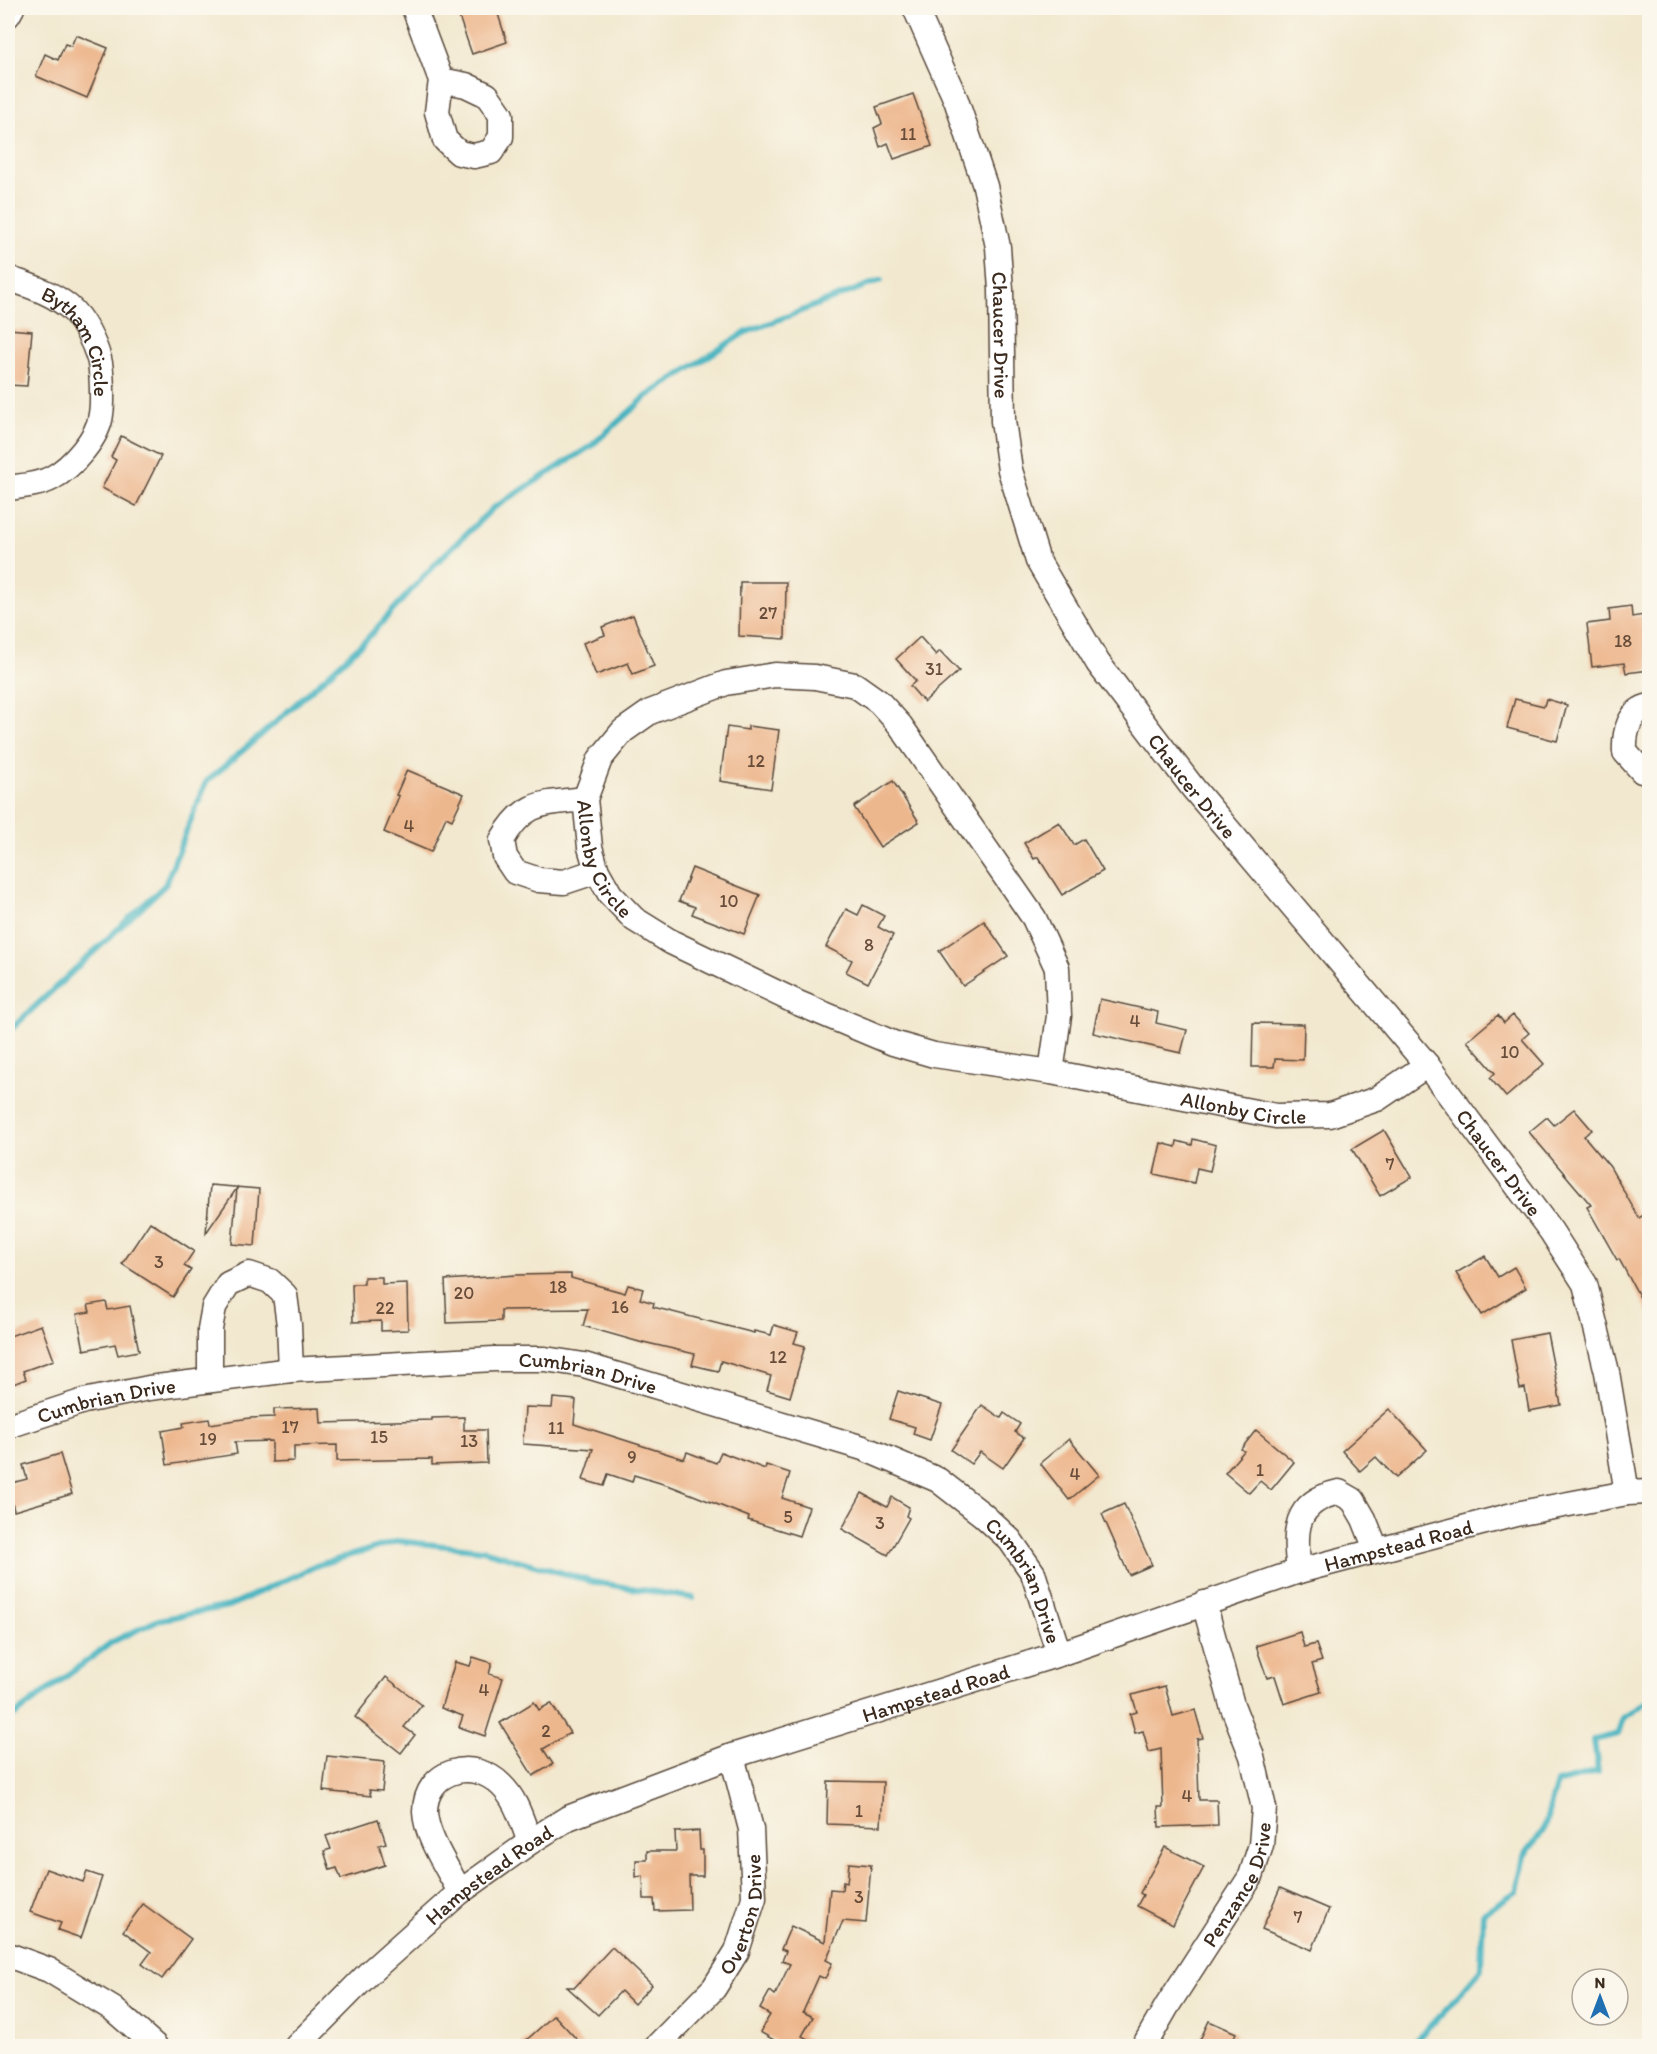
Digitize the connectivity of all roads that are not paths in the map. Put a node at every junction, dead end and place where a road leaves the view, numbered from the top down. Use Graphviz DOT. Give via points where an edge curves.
graph roads {
  1 [pos="12,8"];
  2 [pos="414,8"];
  3 [pos="915,8"];
  4 [pos="8,15"];
  5 [pos="441,80"];
  6 [pos="8,278"];
  7 [pos="8,488"];
  8 [pos="1650,706"];
  9 [pos="1650,771"];
  10 [pos="585,799"];
  11 [pos="597,871"];
  12 [pos="1427,1065"];
  13 [pos="1051,1072"];
  14 [pos="291,1370"];
  15 [pos="210,1380"];
  16 [pos="8,1426"];
  17 [pos="1638,1492"];
  18 [pos="1376,1549"];
  19 [pos="1299,1571"];
  20 [pos="1203,1603"];
  21 [pos="1059,1654"];
  22 [pos="732,1756"];
  23 [pos="530,1842"];
  24 [pos="460,1892"];
  25 [pos="8,1955"];
  26 [pos="155,2046"];
  27 [pos="297,2046"];
  28 [pos="657,2046"];
  29 [pos="1144,2046"];
  1 -- 4 [label="street"];
  2 -- 5 [label="street"];
  3 -- 12 [label="street, Chaucer Drive" via="956,100 985,186 998,247 1007,450 1038,561 1098,663 1193,789"];
  6 -- 7 [label="street, Bytham Circle" via="51,294 76,316 100,360 102,415 93,438 52,478"];
  8 -- 9 [label="street" via="1641,708 1624,737 1624,752 1642,771"];
  10 -- 11 [label="street, Allonby Circle"];
  10 -- 11 [label="street" via="543,804 524,811 502,840 505,857 515,872 523,875 564,882"];
  10 -- 13 [label="street, Allonby Circle" via="600,759 623,731 650,712 726,683 775,675 855,685 879,702 900,725 1034,918 1057,968 1059,1016"];
  11 -- 13 [label="street, Allonby Circle" via="610,894 634,920 798,1003 893,1043 934,1055"];
  12 -- 13 [label="street, Allonby Circle" via="1377,1099 1330,1115 1276,1116"];
  12 -- 17 [label="street, Chaucer Drive" via="1551,1231 1585,1284"];
  14 -- 15 [label="street, Cumbrian Drive"];
  14 -- 15 [label="street" via="285,1295 270,1281 249,1274 228,1284 214,1308"];
  14 -- 21 [label="street, Cumbrian Drive" via="546,1359 584,1365 863,1448 938,1480 1010,1540 1033,1573"];
  15 -- 16 [label="street, Cumbrian Drive" via="84,1401"];
  17 -- 18 [label="street, Hampstead Road" via="1516,1514"];
  18 -- 19 [label="street, Hampstead Road"];
  18 -- 19 [label="street" via="1353,1500 1339,1492 1323,1496 1308,1507 1297,1527"];
  19 -- 20 [label="street, Hampstead Road"];
  20 -- 21 [label="street, Hampstead Road"];
  20 -- 29 [label="street, Penzance Drive" via="1232,1705 1252,1756 1264,1808 1261,1845 1251,1876"];
  21 -- 22 [label="street, Hampstead Road"];
  22 -- 23 [label="street, Hampstead Road" via="568,1818"];
  22 -- 28 [label="street, Overton Drive" via="751,1829 754,1898 737,1952 714,1988"];
  23 -- 24 [label="street, Hampstead Road"];
  23 -- 24 [label="street" via="517,1806 501,1784 484,1773 467,1769 445,1774 430,1789 425,1812 429,1833"];
  24 -- 27 [label="street, Hampstead Road" via="369,1973"];
  25 -- 26 [label="street" via="49,1970 112,2009"];
}
